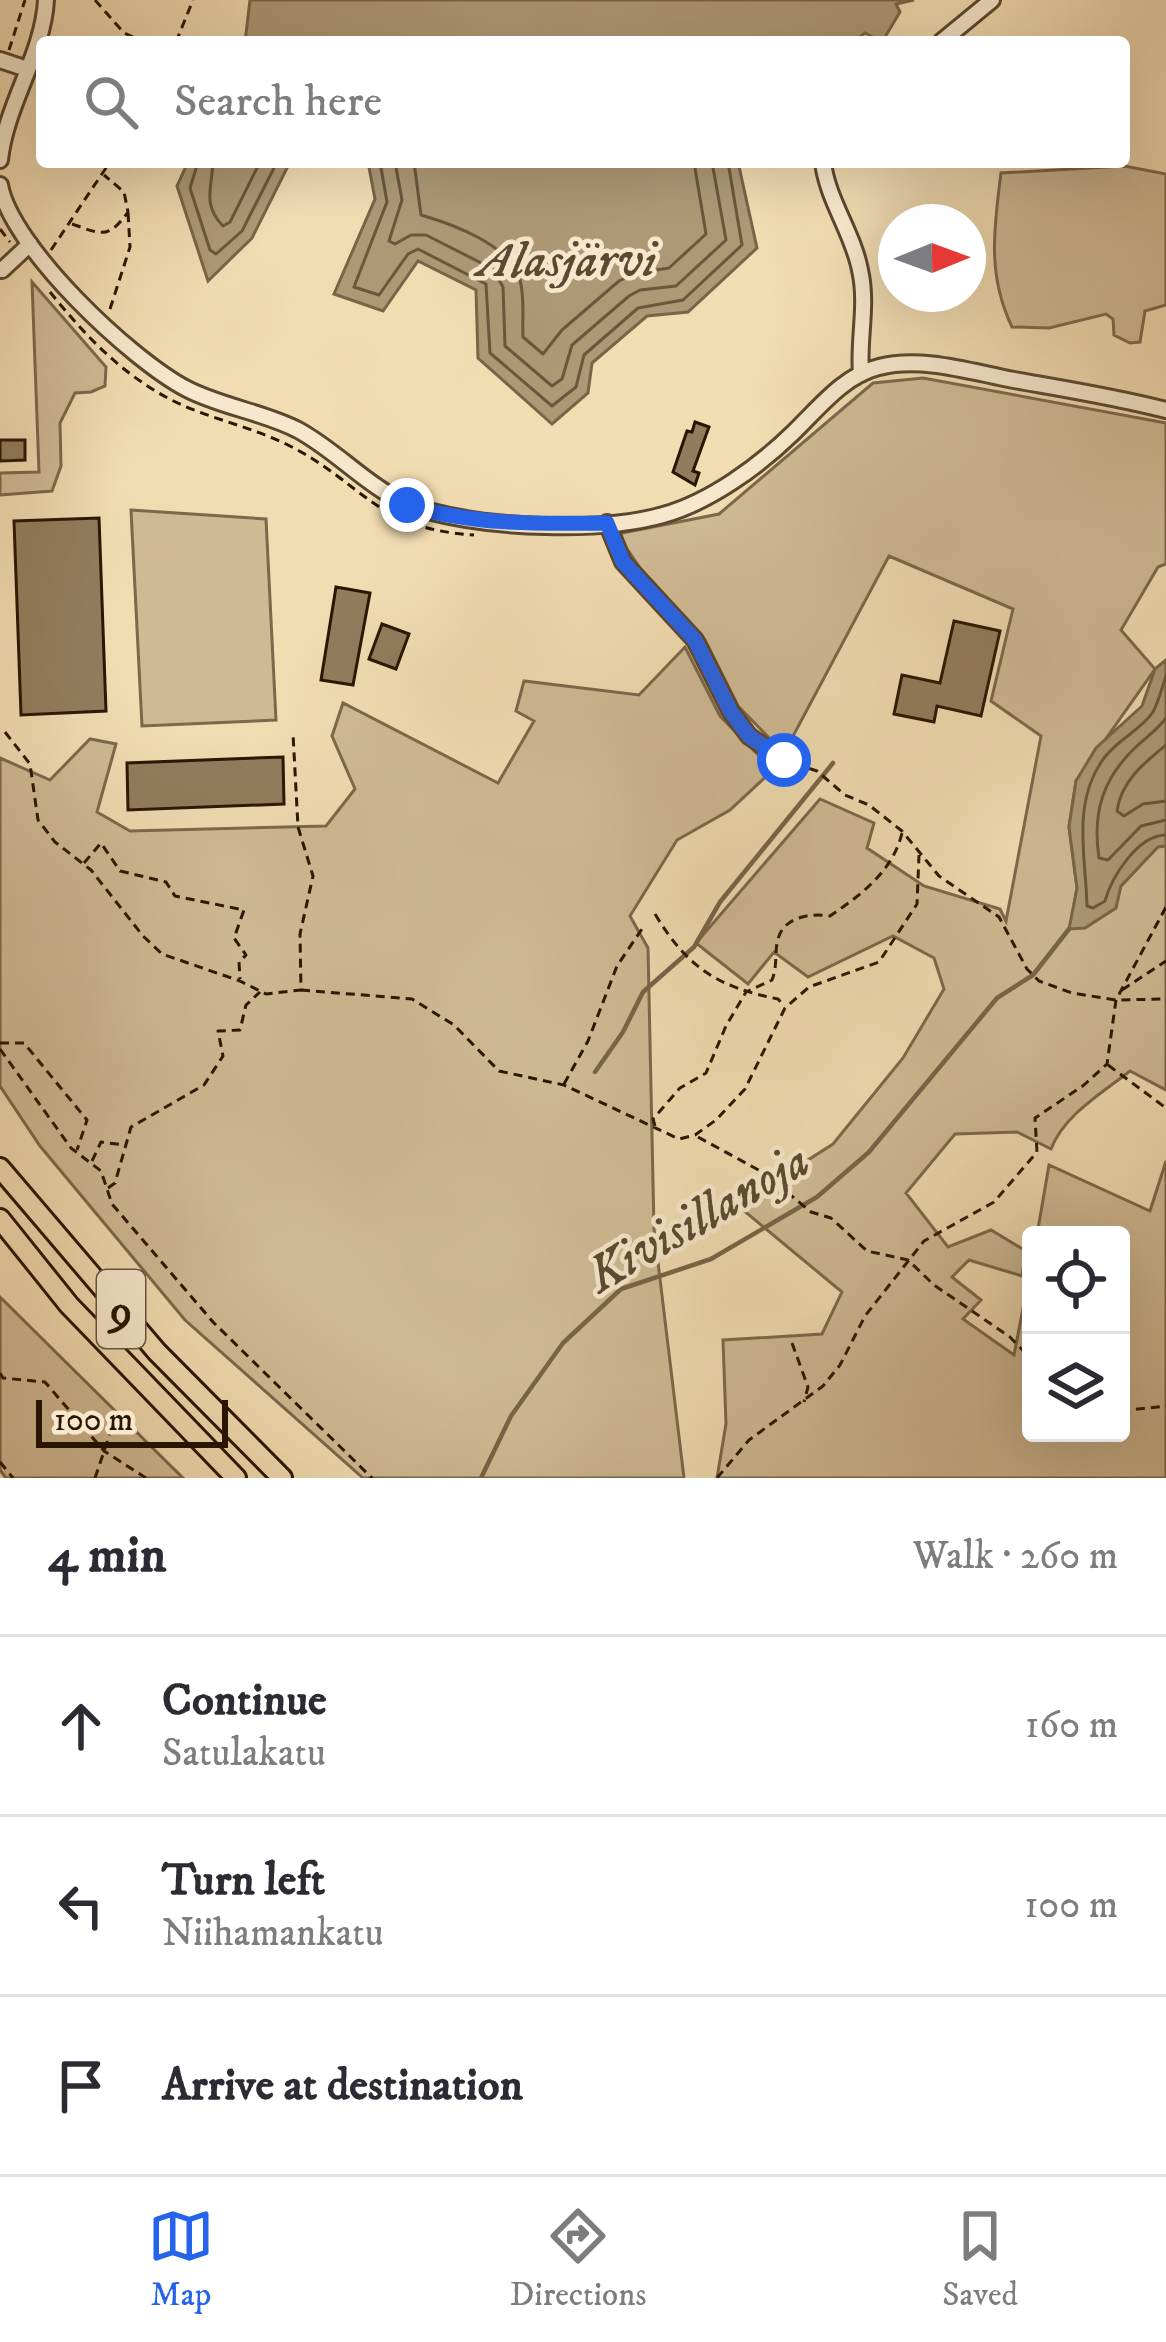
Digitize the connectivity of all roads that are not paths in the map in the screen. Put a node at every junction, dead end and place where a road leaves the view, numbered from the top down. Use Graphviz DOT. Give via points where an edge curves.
graph roads {
  1 [pos="46,0"];
  2 [pos="992,0"];
  3 [pos="39,36"];
  4 [pos="948,36"];
  5 [pos="36,43"];
  6 [pos="3,61"];
  7 [pos="26,69"];
  8 [pos="0,160"];
  9 [pos="826,168"];
  10 [pos="0,185"];
  11 [pos="30,244"];
  12 [pos="2,270"];
  13 [pos="868,371"];
  14 [pos="1166,410"];
  15 [pos="607,523"];
  16 [pos="784,760"];
  17 [pos="0,1148"];
  18 [pos="4,1174"];
  19 [pos="0,1220"];
  20 [pos="236,1478"];
  21 [pos="282,1478"];
  1 -- 3 [label="street"];
  2 -- 4 [label="street"];
  5 -- 7 [label="street"];
  6 -- 7 [label="street"];
  7 -- 8 [label="street"];
  9 -- 13 [label="street" via="863,283"];
  10 -- 11 [label="street"];
  11 -- 12 [label="street"];
  11 -- 15 [label="street" via="138,357 190,391 298,430 407,505 493,520"];
  13 -- 14 [label="street" via="938,366"];
  13 -- 15 [label="street" via="718,489 668,514"];
  15 -- 16 [label="street" via="623,562 695,640 731,712"];
  17 -- 18 [label="highway"];
  18 -- 21 [label="highway, 9" via="158,1352"];
  19 -- 20 [label="highway, 9"];
}
